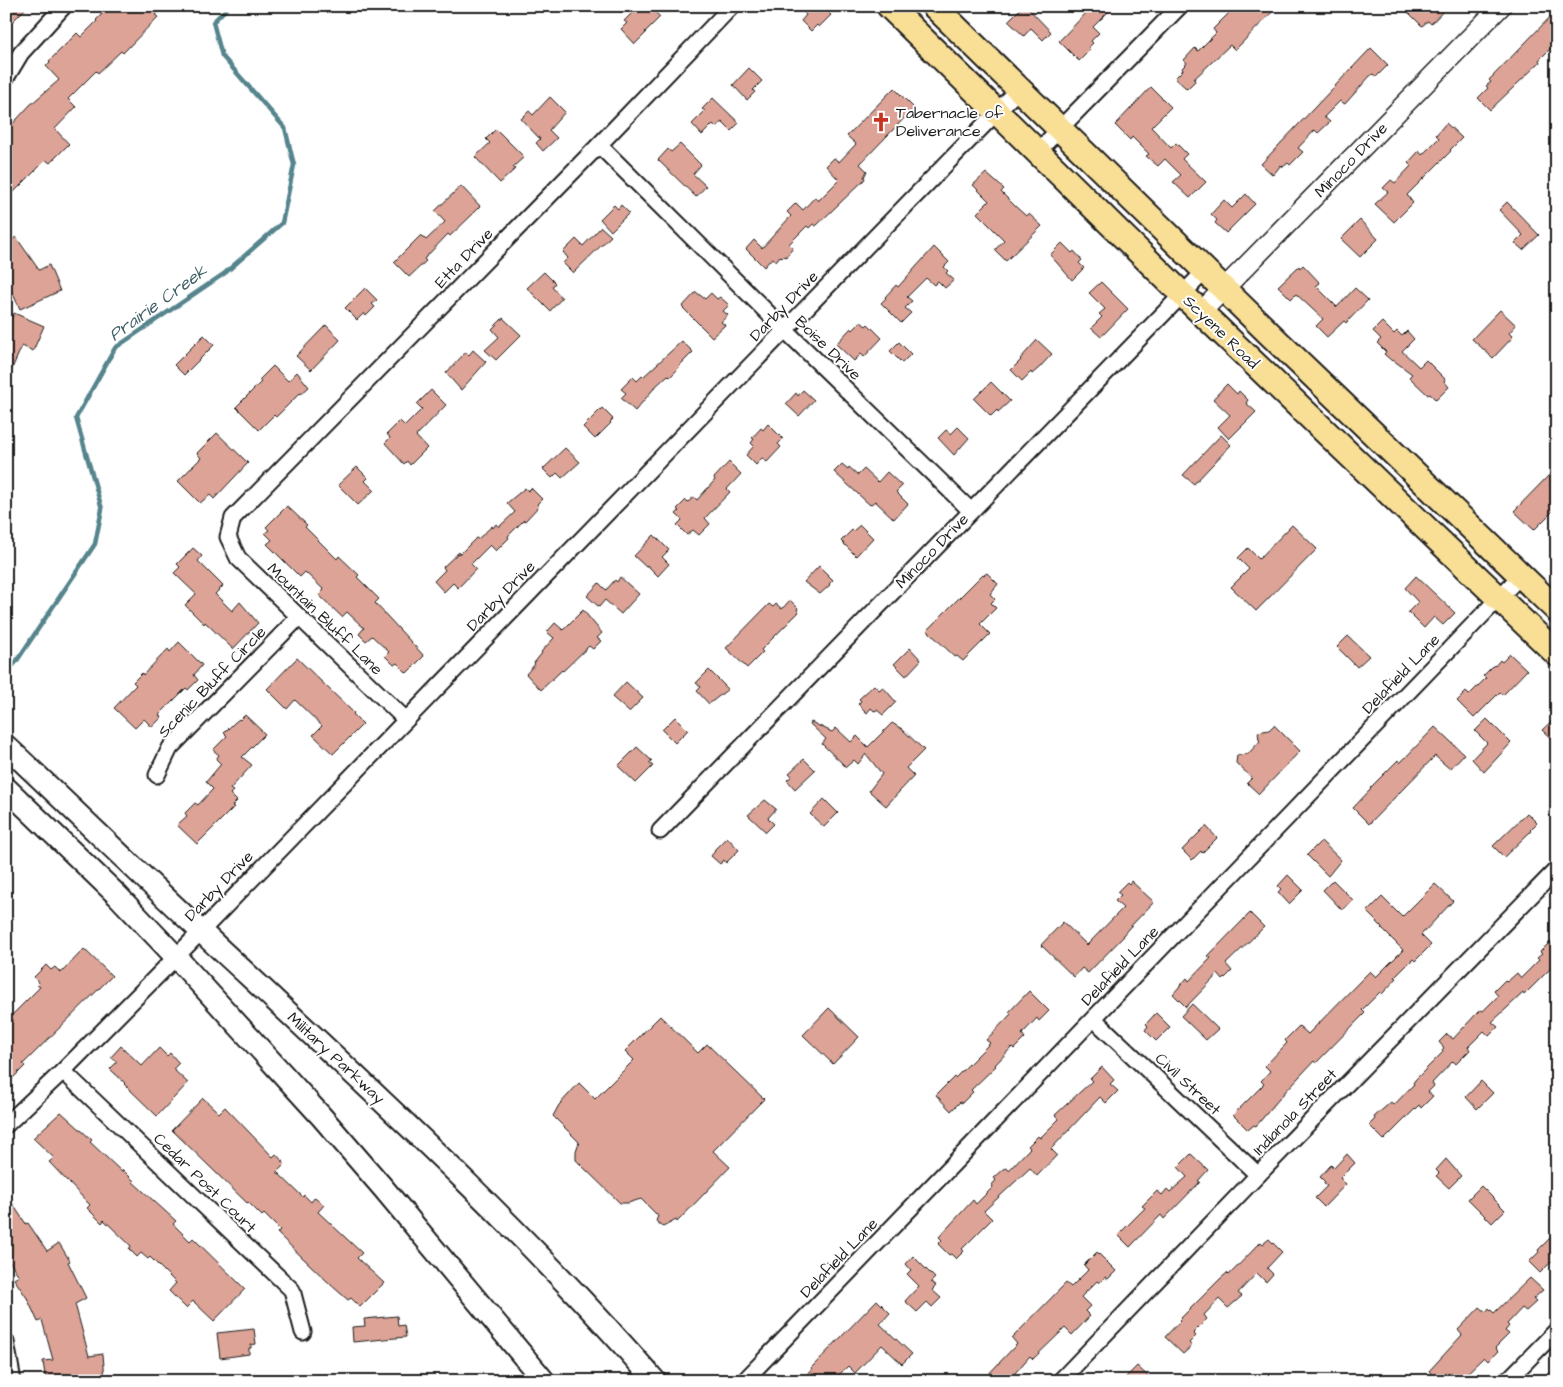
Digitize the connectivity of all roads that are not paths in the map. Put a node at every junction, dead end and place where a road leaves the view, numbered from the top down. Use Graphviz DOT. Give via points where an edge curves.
graph roads {
  1 [pos="64,6"];
  2 [pos="732,6"];
  3 [pos="889,6"];
  4 [pos="934,6"];
  5 [pos="1180,6"];
  6 [pos="1501,6"];
  7 [pos="6,78"];
  8 [pos="1019,89"];
  9 [pos="996,112"];
  10 [pos="1060,129"];
  11 [pos="599,145"];
  12 [pos="1037,152"];
  13 [pos="1205,271"];
  14 [pos="1224,290"];
  15 [pos="1183,295"];
  16 [pos="1201,312"];
  17 [pos="785,330"];
  18 [pos="971,512"];
  19 [pos="228,537"];
  20 [pos="1521,575"];
  21 [pos="1498,598"];
  22 [pos="1557,610"];
  23 [pos="298,618"];
  24 [pos="1557,654"];
  25 [pos="406,720"];
  26 [pos="6,746"];
  27 [pos="157,775"];
  28 [pos="6,788"];
  29 [pos="660,831"];
  30 [pos="1557,869"];
  31 [pos="200,931"];
  32 [pos="176,957"];
  33 [pos="1094,1019"];
  34 [pos="63,1071"];
  35 [pos="6,1125"];
  36 [pos="1258,1175"];
  37 [pos="1557,1330"];
  38 [pos="303,1332"];
  39 [pos="6,1342"];
  40 [pos="13,1381"];
  41 [pos="544,1381"];
  42 [pos="655,1381"];
  43 [pos="744,1381"];
  44 [pos="1060,1381"];
  45 [pos="1507,1381"];
  1 -- 7 [label="street" via="20,53"];
  2 -- 11 [label="street, Etta Drive"];
  3 -- 9 [label="main road, Scyene Road"];
  4 -- 8 [label="main road, Scyene Road"];
  5 -- 10 [label="street"];
  6 -- 14 [label="street, Minoco Drive"];
  8 -- 9 [label="street, Darby Drive"];
  8 -- 10 [label="main road, Scyene Road"];
  9 -- 12 [label="main road, Scyene Road"];
  9 -- 17 [label="street, Darby Drive"];
  10 -- 12 [label="street"];
  10 -- 13 [label="main road, Scyene Road"];
  11 -- 17 [label="street, Boise Drive"];
  11 -- 19 [label="street, Etta Drive" via="234,518"];
  12 -- 15 [label="main road, Scyene Road"];
  13 -- 14 [label="main road, Scyene Road"];
  13 -- 15 [label="street, Minoco Drive"];
  14 -- 16 [label="street, Minoco Drive"];
  14 -- 20 [label="main road, Scyene Road"];
  15 -- 16 [label="main road, Scyene Road"];
  15 -- 18 [label="street, Minoco Drive"];
  16 -- 21 [label="main road, Scyene Road"];
  17 -- 18 [label="street, Boise Drive"];
  17 -- 25 [label="street, Darby Drive"];
  18 -- 29 [label="street, Minoco Drive"];
  19 -- 23 [label="street, Mountain Bluff Lane" via="238,558"];
  20 -- 21 [label="street, Delafield Lane"];
  20 -- 22 [label="main road, Scyene Road"];
  21 -- 24 [label="main road, Scyene Road"];
  21 -- 33 [label="street, Delafield Lane"];
  23 -- 25 [label="street, Mountain Bluff Lane"];
  23 -- 27 [label="street, Scenic Bluff Circle" via="170,748"];
  25 -- 31 [label="street, Darby Drive"];
  26 -- 31 [label="main road, Military Parkway"];
  28 -- 32 [label="main road"];
  30 -- 36 [label="street, Indianola Street"];
  31 -- 32 [label="street, Darby Drive"];
  31 -- 42 [label="main road, Military Parkway" via="450,1166 611,1330"];
  32 -- 34 [label="street, Darby Drive"];
  32 -- 41 [label="main road" via="321,1116"];
  33 -- 36 [label="street, Civil Street"];
  33 -- 43 [label="street, Delafield Lane"];
  34 -- 35 [label="street, Darby Drive"];
  34 -- 38 [label="street, Cedar Post Court" via="292,1290"];
  36 -- 44 [label="street, Indianola Street"];
  37 -- 45 [label="street"];
  39 -- 40 [label="street"];
}
